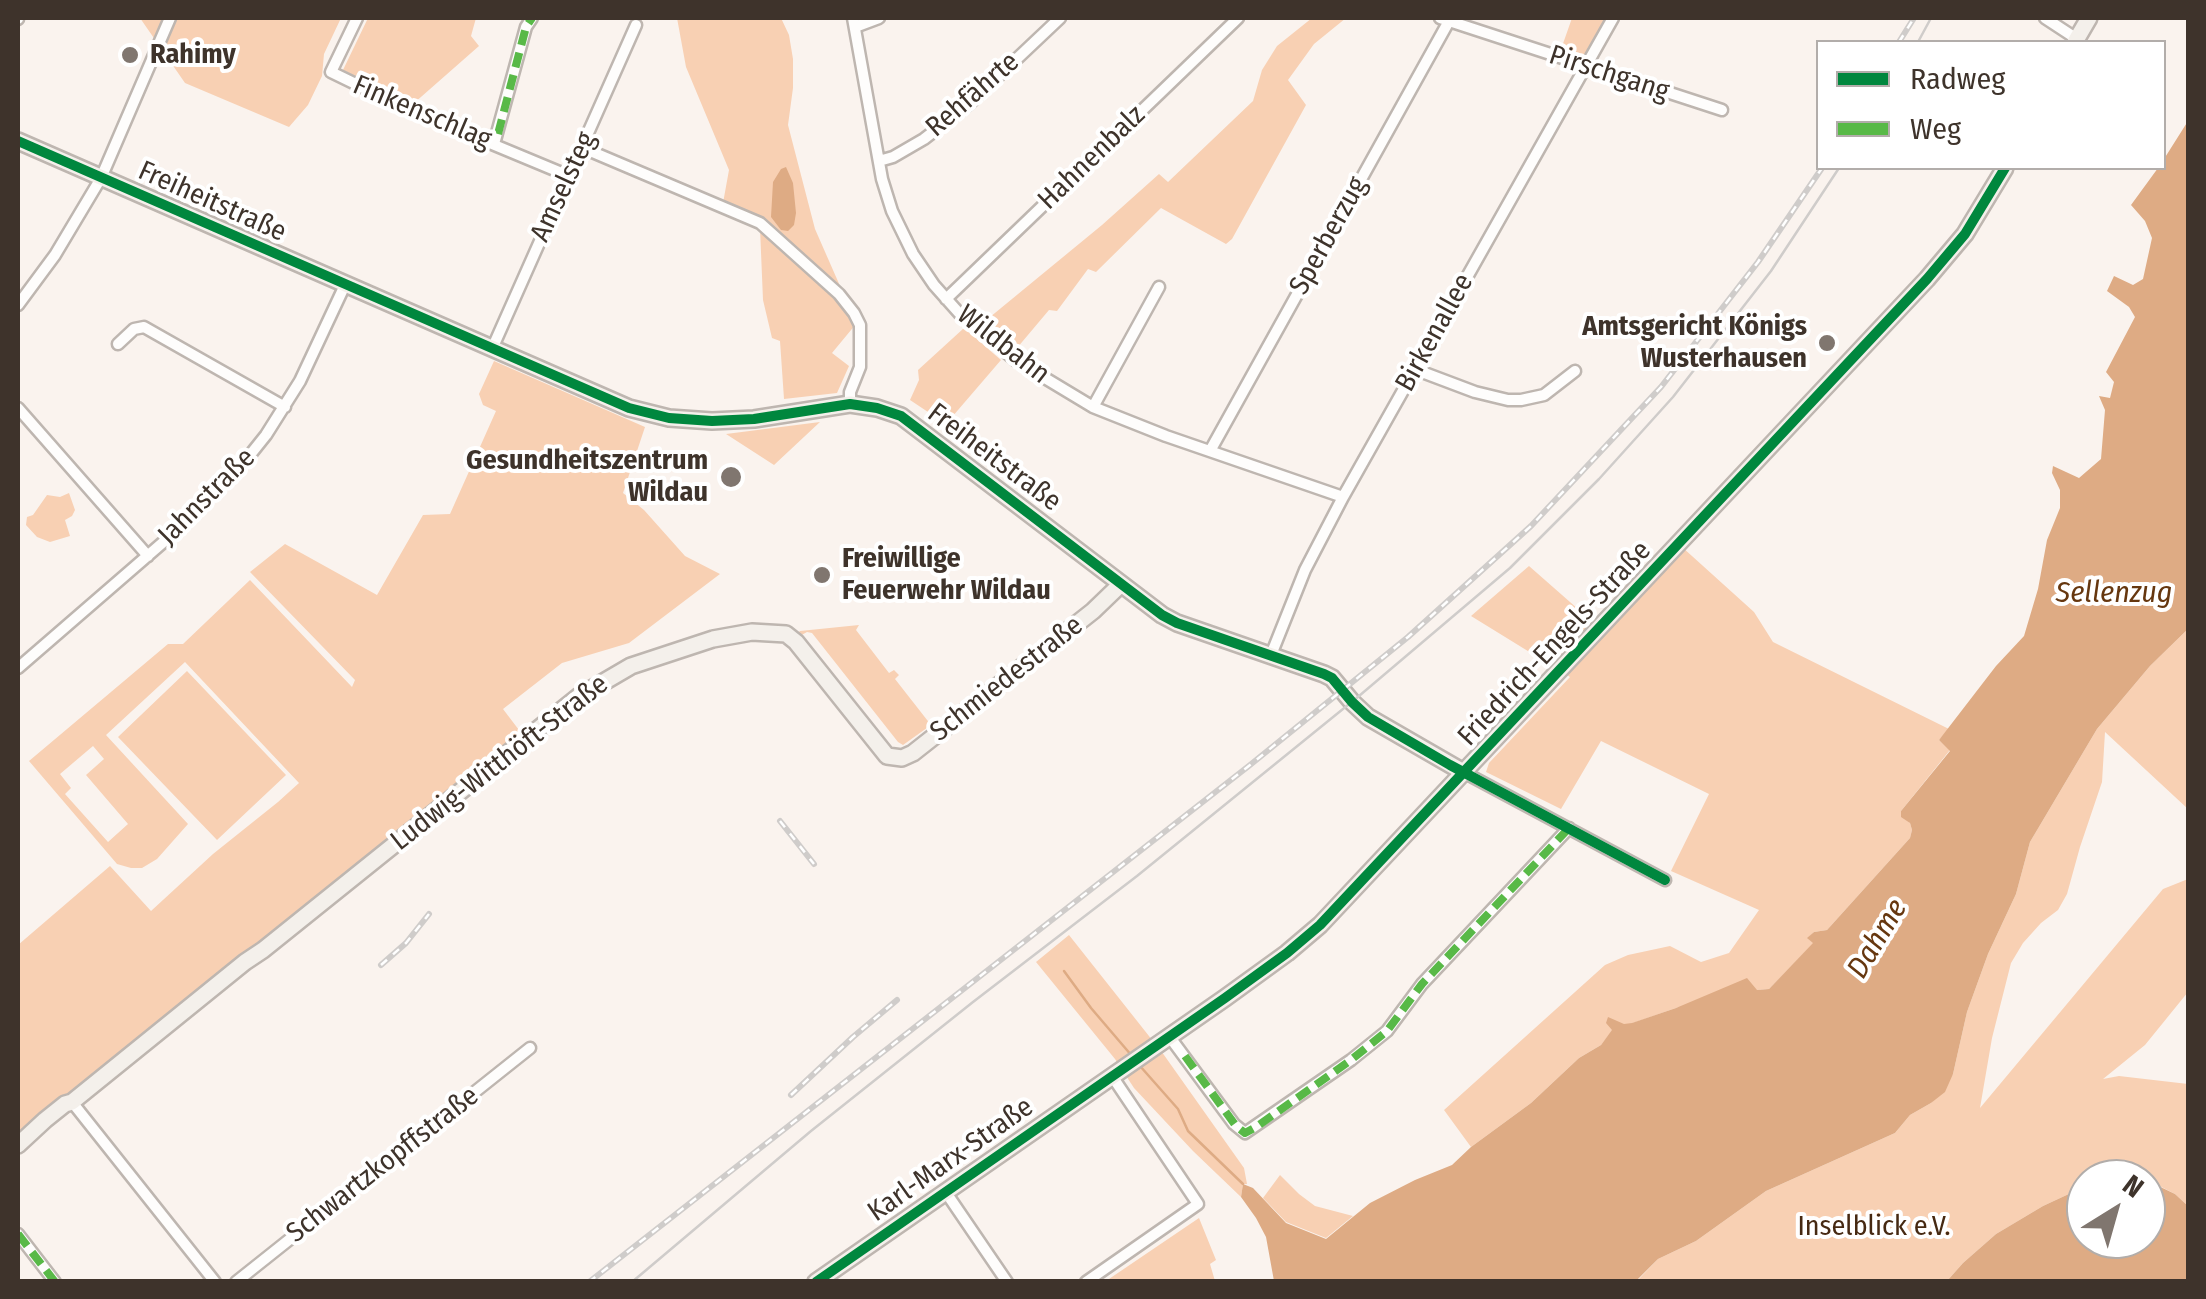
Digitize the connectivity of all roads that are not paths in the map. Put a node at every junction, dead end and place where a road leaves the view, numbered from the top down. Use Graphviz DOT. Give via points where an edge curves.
graph roads {
  1 [pos="170,18"];
  2 [pos="357,18"];
  3 [pos="532,18"];
  4 [pos="879,18"];
  5 [pos="1060,18"];
  6 [pos="1238,18"];
  7 [pos="1613,18"];
  8 [pos="2045,18"];
  9 [pos="2090,18"];
  10 [pos="1444,19"];
  11 [pos="854,22"];
  12 [pos="636,26"];
  13 [pos="2076,40"];
  14 [pos="1584,66"];
  15 [pos="1722,110"];
  16 [pos="18,140"];
  17 [pos="494,144"];
  18 [pos="583,148"];
  19 [pos="879,161"];
  20 [pos="2004,170"];
  21 [pos="569,176"];
  22 [pos="101,178"];
  23 [pos="346,285"];
  24 [pos="1159,287"];
  25 [pos="946,299"];
  26 [pos="18,305"];
  27 [pos="118,344"];
  28 [pos="492,349"];
  29 [pos="1414,369"];
  30 [pos="1575,371"];
  31 [pos="850,404"];
  32 [pos="1093,406"];
  33 [pos="284,407"];
  34 [pos="18,408"];
  35 [pos="1210,451"];
  36 [pos="1343,496"];
  37 [pos="148,556"];
  38 [pos="1120,585"];
  39 [pos="1271,655"];
  40 [pos="18,668"];
  41 [pos="888,756"];
  42 [pos="1466,773"];
  43 [pos="1569,828"];
  44 [pos="1666,880"];
  45 [pos="1164,1040"];
  46 [pos="530,1048"];
  47 [pos="1116,1073"];
  48 [pos="72,1102"];
  49 [pos="18,1145"];
  50 [pos="945,1191"];
  51 [pos="18,1234"];
  52 [pos="55,1282"];
  53 [pos="215,1282"];
  54 [pos="236,1282"];
  55 [pos="816,1282"];
  56 [pos="1007,1282"];
  57 [pos="1086,1282"];
  1 -- 22 [label="street"];
  2 -- 17 [label="street, Finkenschlag" via="331,72"];
  3 -- 17 [label="street"];
  4 -- 11 [label="street"];
  5 -- 19 [label="street, Rehfährte" via="969,104 924,139"];
  6 -- 25 [label="street, Hahnenbalz"];
  7 -- 14 [label="street, Birkenallee"];
  8 -- 13 [label="street"];
  9 -- 13 [label="street"];
  10 -- 14 [label="street, Pirschgang"];
  10 -- 35 [label="street, Sperberzug"];
  11 -- 19 [label="street, Wildbahn"];
  12 -- 18 [label="street, Amselsteg"];
  14 -- 15 [label="street, Pirschgang"];
  14 -- 29 [label="street, Birkenallee"];
  16 -- 22 [label="street, Freiheitstraße"];
  17 -- 21 [label="street, Finkenschlag"];
  18 -- 21 [label="street, Amselsteg"];
  18 -- 31 [label="street" via="760,223 839,294 860,326 860,366"];
  19 -- 25 [label="street, Wildbahn" via="905,241"];
  20 -- 42 [label="street, Friedrich-Engels-Straße" via="1948,256"];
  21 -- 28 [label="street, Amselsteg"];
  22 -- 23 [label="street, Freiheitstraße"];
  22 -- 26 [label="street"];
  23 -- 28 [label="street, Freiheitstraße"];
  23 -- 33 [label="street, Jahnstraße"];
  24 -- 32 [label="street"];
  25 -- 32 [label="street, Wildbahn" via="1001,350"];
  27 -- 33 [label="street" via="144,327"];
  28 -- 31 [label="street, Freiheitstraße" via="610,401 669,418 749,420"];
  29 -- 30 [label="street" via="1508,400 1533,399"];
  29 -- 36 [label="street, Birkenallee"];
  31 -- 38 [label="street, Freiheitstraße" via="906,419"];
  32 -- 35 [label="street, Wildbahn"];
  33 -- 37 [label="street, Jahnstraße" via="223,486"];
  34 -- 37 [label="street"];
  35 -- 36 [label="street, Wildbahn"];
  36 -- 39 [label="street, Birkenallee"];
  37 -- 40 [label="street, Jahnstraße"];
  38 -- 39 [label="street, Freiheitstraße" via="1177,623"];
  38 -- 41 [label="street, Schmiedestraße" via="911,755"];
  39 -- 42 [label="street, Freiheitstraße" via="1332,678 1364,714"];
  41 -- 48 [label="street, Ludwig-Witthöft-Straße" via="786,634 713,639 630,666 578,697"];
  42 -- 43 [label="street, Freiheitstraße"];
  42 -- 45 [label="street, Friedrich-Engels-Straße" via="1328,918"];
  43 -- 44 [label="street, Freiheitstraße"];
  43 -- 45 [label="street" via="1422,984 1388,1031 1256,1128 1245,1133 1236,1126"];
  45 -- 47 [label="street, Friedrich-Engels-Straße"];
  46 -- 54 [label="street, Schwartzkopffstraße"];
  47 -- 50 [label="street, Karl-Marx-Straße"];
  47 -- 57 [label="street" via="1198,1204"];
  48 -- 49 [label="street, Ludwig-Witthöft-Straße"];
  48 -- 53 [label="street"];
  50 -- 55 [label="street, Karl-Marx-Straße"];
  50 -- 56 [label="street"];
  51 -- 52 [label="street"];
}
